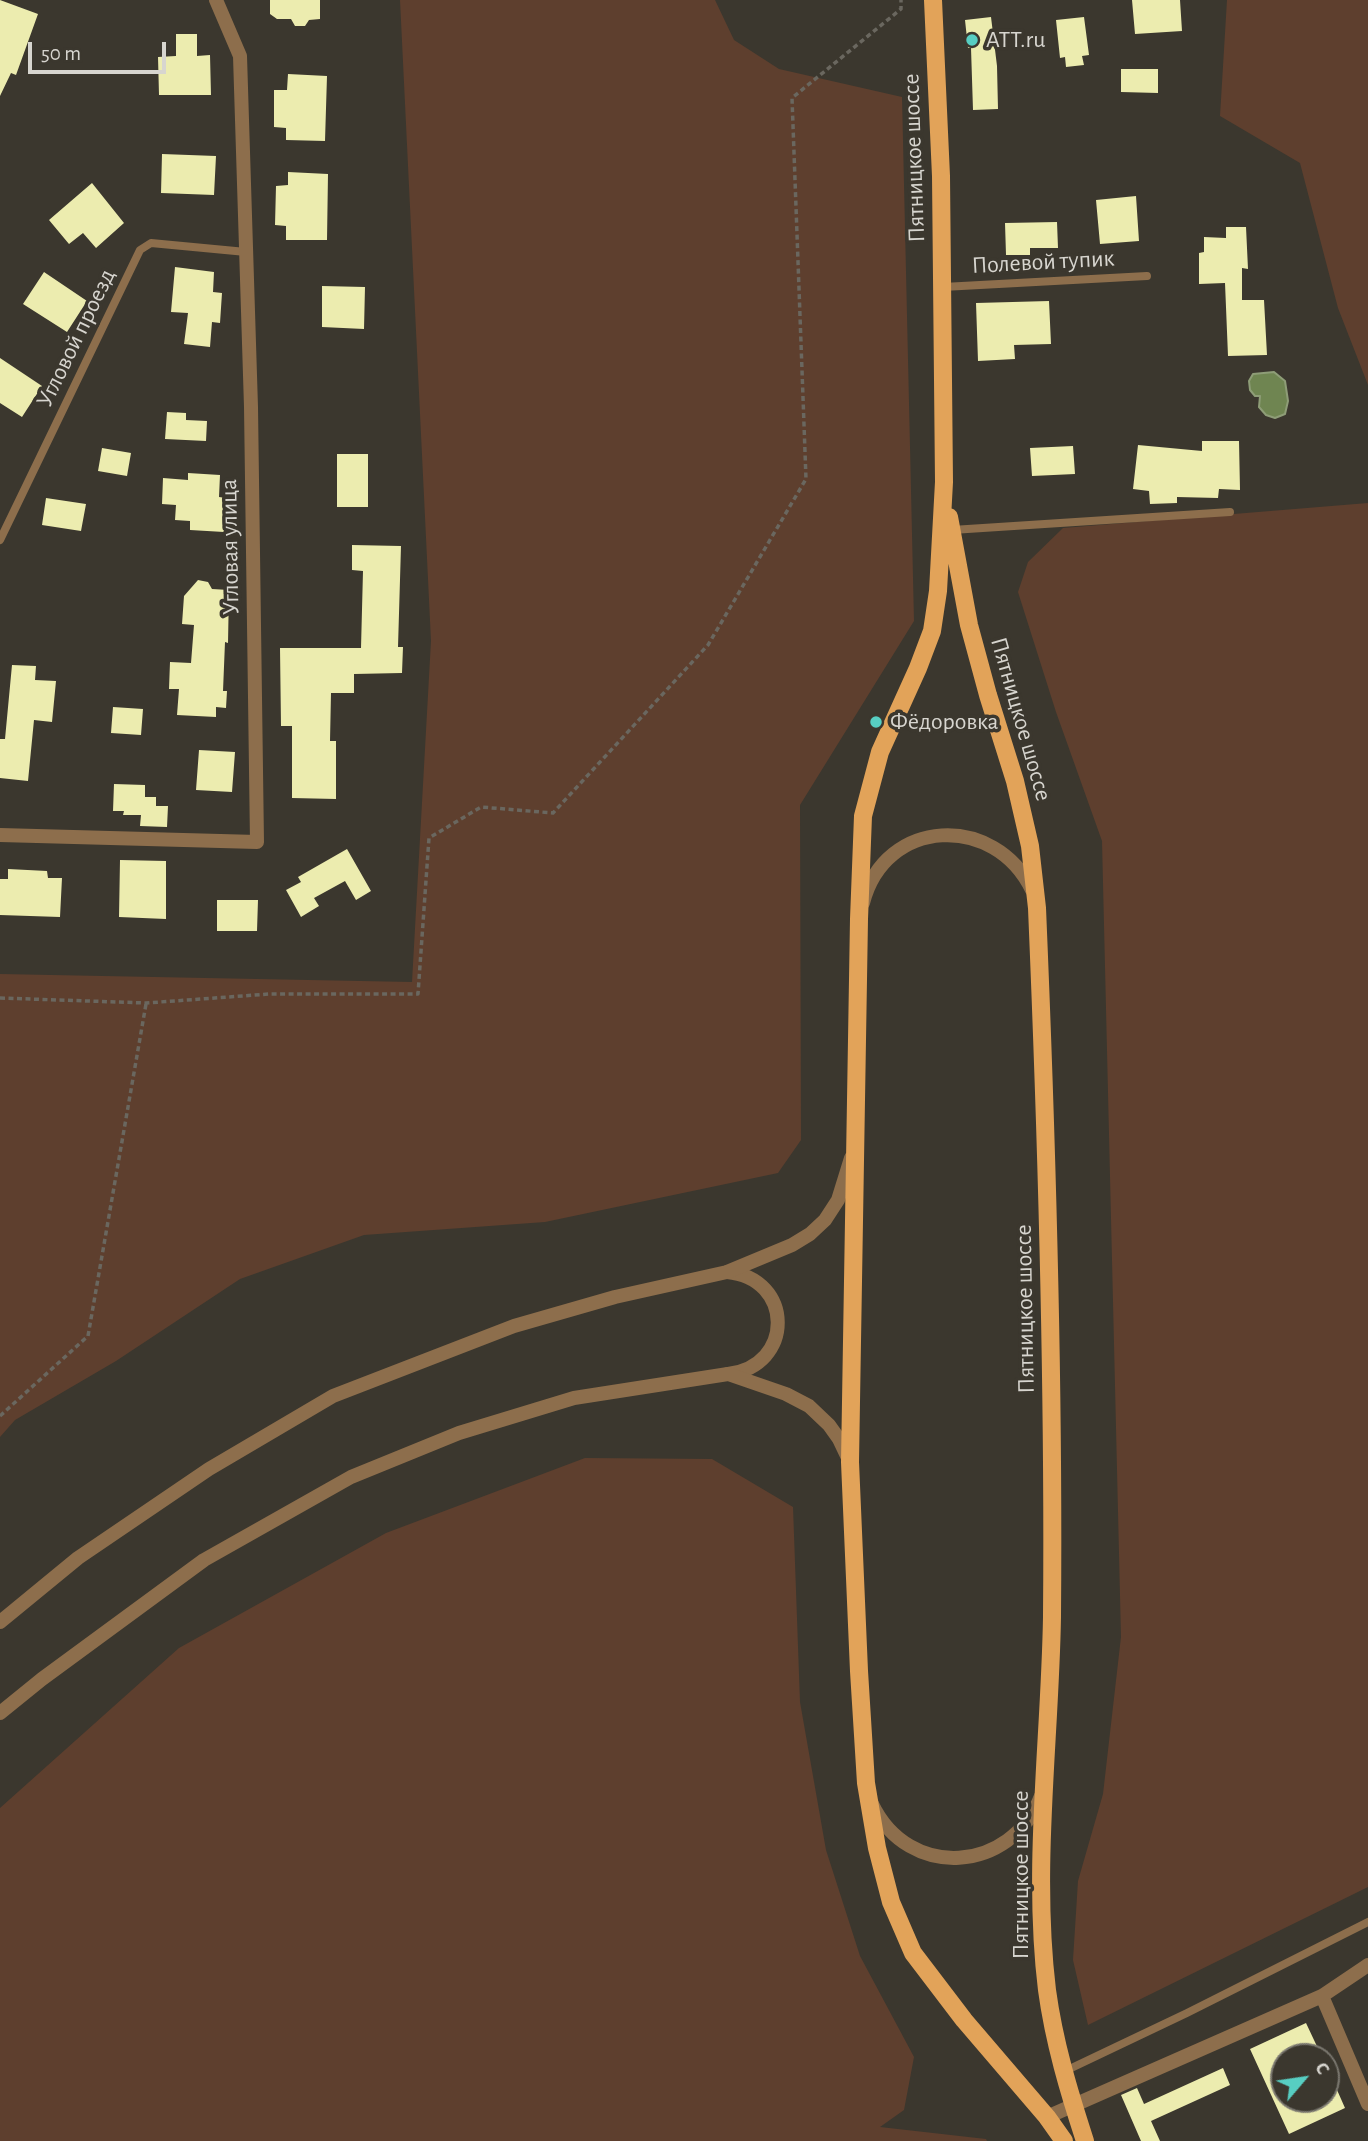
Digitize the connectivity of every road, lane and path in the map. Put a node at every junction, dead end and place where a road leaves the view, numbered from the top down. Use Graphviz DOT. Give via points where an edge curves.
graph roads {
  1 [pos="216,0"];
  2 [pos="901,0"];
  3 [pos="933,0"];
  4 [pos="246,252"];
  5 [pos="1147,276"];
  6 [pos="942,287"];
  7 [pos="944,482"];
  8 [pos="1230,512"];
  9 [pos="951,530"];
  10 [pos="0,540"];
  11 [pos="0,835"];
  12 [pos="1037,908"];
  13 [pos="859,919"];
  14 [pos="0,998"];
  15 [pos="146,1003"];
  16 [pos="854,1147"];
  17 [pos="727,1272"];
  18 [pos="728,1374"];
  19 [pos="0,1416"];
  20 [pos="850,1462"];
  21 [pos="0,1622"];
  22 [pos="0,1713"];
  23 [pos="1046,1767"];
  24 [pos="866,1783"];
  25 [pos="1368,1922"];
  26 [pos="1368,1965"];
  27 [pos="1322,1996"];
  28 [pos="1063,2072"];
  29 [pos="1368,2104"];
  30 [pos="1047,2117"];
  31 [pos="1064,2141"];
  32 [pos="1085,2141"];
  1 -- 4 [label="street, Угловая улица" via="240,56"];
  2 -- 15 [label="path" via="901,9 792,98 806,479 708,645 552,813 481,807 429,838 418,994 269,994"];
  3 -- 6 [label="main road, Пятницкое шоссе"];
  4 -- 10 [label="lane, Угловой проезд" via="151,243 140,250"];
  4 -- 11 [label="street, Угловая улица" via="257,842"];
  5 -- 6 [label="lane, Полевой тупик"];
  6 -- 7 [label="main road, Пятницкое шоссе"];
  7 -- 9 [label="main road, Пятницкое шоссе"];
  7 -- 13 [label="main road, Пятницкое шоссе" via="932,631 880,752 863,816"];
  8 -- 9 [label="lane"];
  9 -- 12 [label="main road, Пятницкое шоссе" via="969,625 1031,846"];
  12 -- 13 [label="street" via="1027,878 1006,855 979,839 949,834 918,840 891,856 871,880"];
  12 -- 23 [label="main road, Пятницкое шоссе" via="1051,1326 1052,1619"];
  13 -- 16 [label="main road, Пятницкое шоссе"];
  14 -- 15 [label="path"];
  15 -- 19 [label="path" via="88,1336"];
  16 -- 17 [label="street" via="838,1200 825,1220 792,1245"];
  16 -- 20 [label="main road, Пятницкое шоссе"];
  17 -- 18 [label="street" via="747,1276 765,1289 775,1307 778,1328 766,1357 749,1369"];
  17 -- 21 [label="street" via="514,1326 333,1396 209,1469 78,1558"];
  18 -- 20 [label="street" via="809,1406 839,1439"];
  18 -- 22 [label="street" via="574,1398 459,1433 351,1477 204,1560"];
  20 -- 24 [label="main road, Пятницкое шоссе"];
  23 -- 24 [label="street" via="1041,1798 1020,1831 987,1853 956,1858 925,1853 897,1838 877,1814"];
  23 -- 28 [label="main road, Пятницкое шоссе" via="1041,1898 1047,1990"];
  24 -- 30 [label="main road, Пятницкое шоссе" via="891,1902 913,1953"];
  25 -- 28 [label="lane"];
  26 -- 27 [label="street"];
  27 -- 29 [label="street"];
  27 -- 30 [label="street"];
  28 -- 32 [label="main road, Пятницкое шоссе"];
  30 -- 31 [label="main road, Пятницкое шоссе"];
}
